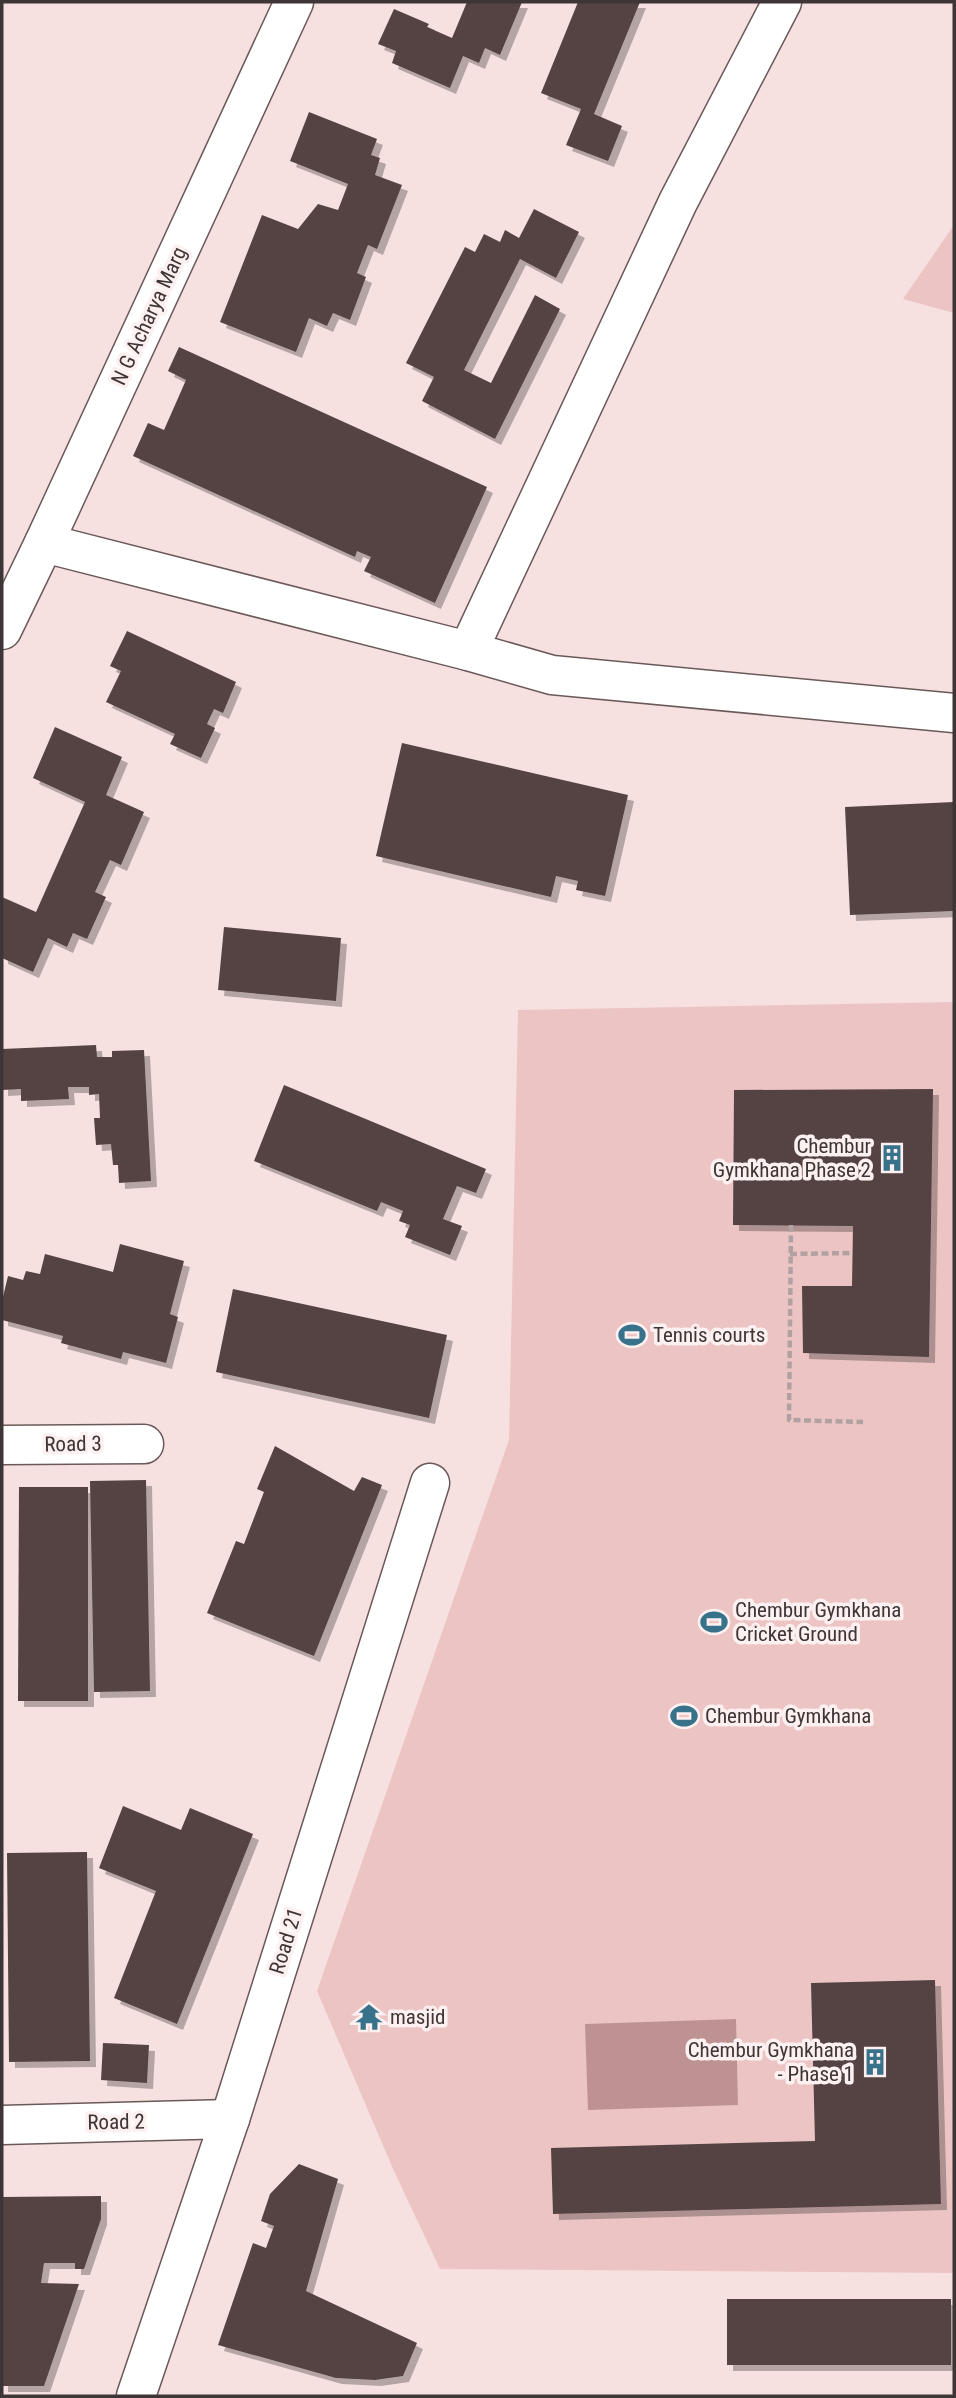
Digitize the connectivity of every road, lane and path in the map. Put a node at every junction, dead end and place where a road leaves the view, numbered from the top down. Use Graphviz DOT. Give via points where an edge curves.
graph roads {
  1 [pos="294,2"];
  2 [pos="782,2"];
  3 [pos="44,543"];
  4 [pos="2,629"];
  5 [pos="468,651"];
  6 [pos="954,713"];
  7 [pos="791,1226"];
  8 [pos="852,1253"];
  9 [pos="790,1254"];
  10 [pos="863,1422"];
  11 [pos="144,1444"];
  12 [pos="2,1445"];
  13 [pos="430,1483"];
  14 [pos="230,2119"];
  15 [pos="2,2125"];
  16 [pos="136,2396"];
  1 -- 3 [label="street, N G Acharya Marg"];
  2 -- 5 [label="street" via="678,202"];
  3 -- 4 [label="street, N G Acharya Marg"];
  3 -- 5 [label="street"];
  5 -- 6 [label="street" via="552,675"];
  7 -- 9 [label="path"];
  8 -- 9 [label="path"];
  9 -- 10 [label="path" via="789,1420"];
  11 -- 12 [label="street, Road 3"];
  13 -- 14 [label="street, Road 21"];
  14 -- 15 [label="street, Road 2"];
  14 -- 16 [label="street, Road 21"];
}
